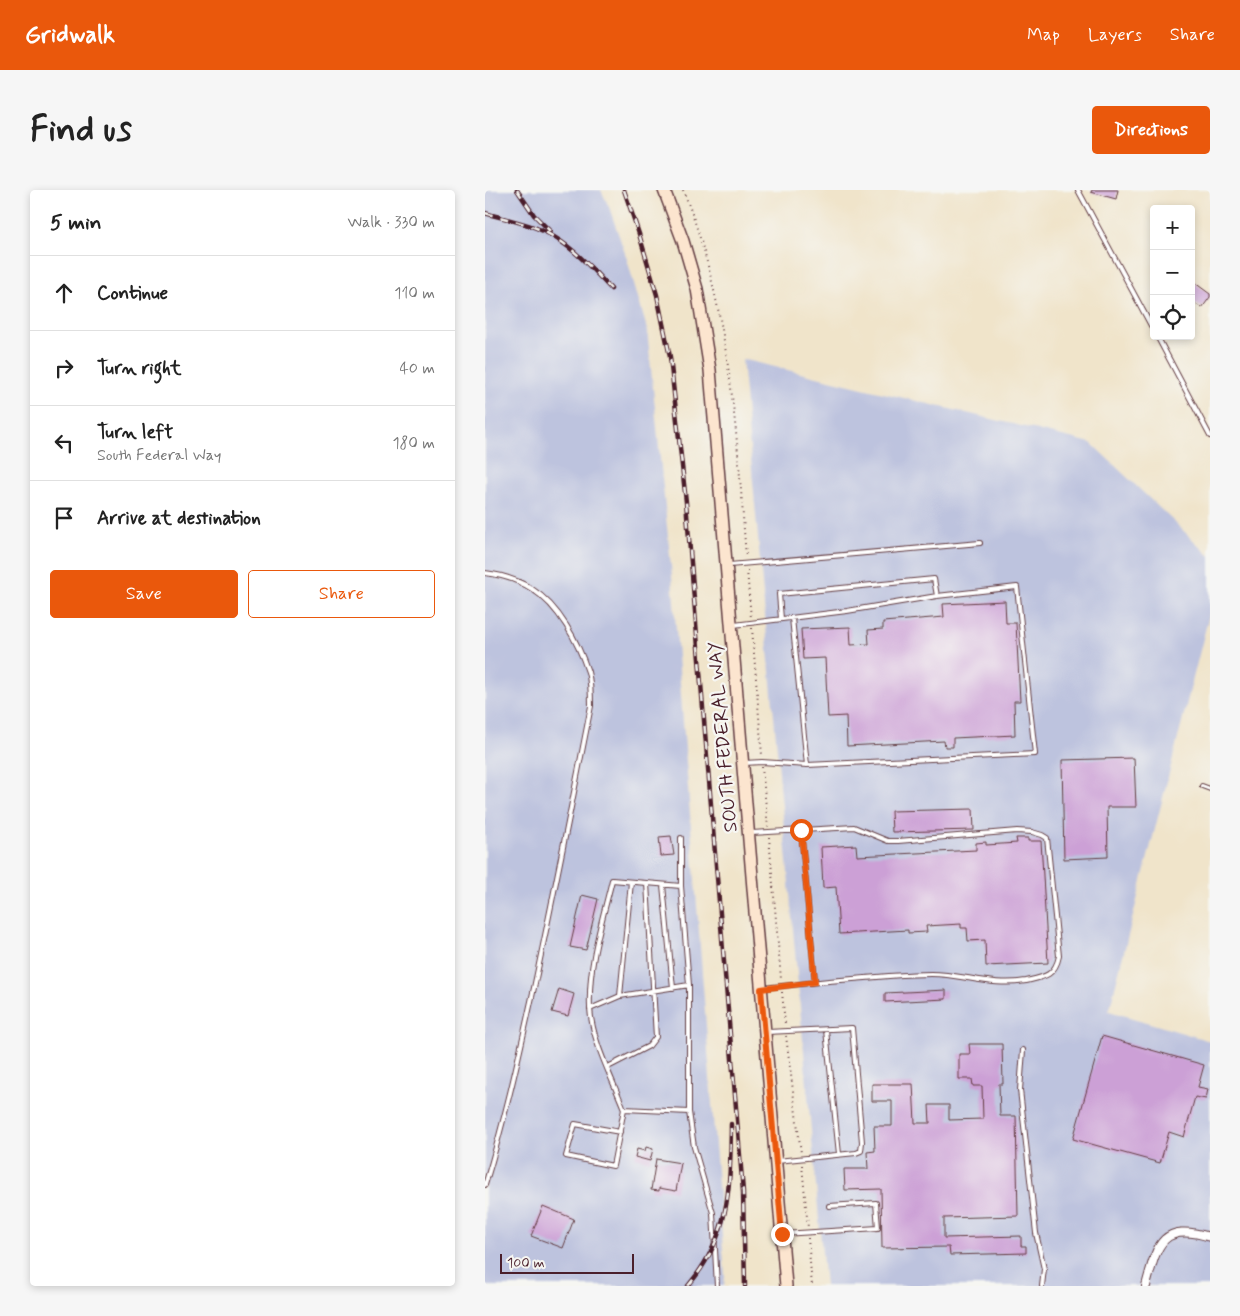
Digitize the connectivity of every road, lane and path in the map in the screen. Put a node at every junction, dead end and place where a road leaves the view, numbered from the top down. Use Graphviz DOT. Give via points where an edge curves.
graph roads {
  1 [pos="665,190"];
  2 [pos="683,190"];
  3 [pos="1078,190"];
  4 [pos="1150,324"];
  5 [pos="1159,340"];
  6 [pos="1210,436"];
  7 [pos="980,543"];
  8 [pos="746,564"];
  9 [pos="727,566"];
  10 [pos="485,573"];
  11 [pos="937,596"];
  12 [pos="792,618"];
  13 [pos="781,619"];
  14 [pos="751,624"];
  15 [pos="732,625"];
  16 [pos="762,762"];
  17 [pos="743,763"];
  18 [pos="807,765"];
  19 [pos="1202,786"];
  20 [pos="1210,789"];
  21 [pos="801,830"];
  22 [pos="768,832"];
  23 [pos="749,833"];
  24 [pos="681,838"];
  25 [pos="631,882"];
  26 [pos="647,883"];
  27 [pos="663,885"];
  28 [pos="681,886"];
  29 [pos="815,982"];
  30 [pos="689,985"];
  31 [pos="781,986"];
  32 [pos="673,988"];
  33 [pos="761,989"];
  34 [pos="654,991"];
  35 [pos="620,996"];
  36 [pos="590,1009"];
  37 [pos="786,1030"];
  38 [pos="826,1030"];
  39 [pos="765,1032"];
  40 [pos="1023,1050"];
  41 [pos="608,1068"];
  42 [pos="624,1109"];
  43 [pos="689,1112"];
  44 [pos="620,1132"];
  45 [pos="839,1154"];
  46 [pos="801,1158"];
  47 [pos="775,1162"];
  48 [pos="485,1185"];
  49 [pos="829,1206"];
  50 [pos="808,1233"];
  51 [pos="782,1234"];
  52 [pos="1210,1236"];
  53 [pos="717,1286"];
  54 [pos="786,1286"];
  55 [pos="812,1286"];
  56 [pos="1042,1286"];
  57 [pos="1146,1286"];
  1 -- 9 [label="main road, SOUTH FEDERAL WAY" via="697,289 710,370"];
  2 -- 8 [label="path" via="714,290 725,345"];
  3 -- 4 [label="lane"];
  5 -- 6 [label="lane"];
  7 -- 8 [label="lane"];
  8 -- 9 [label="lane"];
  8 -- 14 [label="path"];
  9 -- 15 [label="main road, SOUTH FEDERAL WAY"];
  10 -- 48 [label="lane" via="514,580 533,590 560,618 588,673 591,706 559,874 515,1074"];
  11 -- 12 [label="lane"];
  11 -- 13 [label="lane" via="934,579 779,594"];
  11 -- 18 [label="lane" via="1017,587 1035,754"];
  12 -- 13 [label="lane"];
  12 -- 18 [label="lane"];
  13 -- 14 [label="lane"];
  14 -- 15 [label="lane"];
  14 -- 16 [label="path"];
  15 -- 17 [label="main road, SOUTH FEDERAL WAY"];
  16 -- 17 [label="lane"];
  16 -- 18 [label="lane"];
  16 -- 22 [label="path"];
  17 -- 23 [label="main road, SOUTH FEDERAL WAY"];
  19 -- 20 [label="lane"];
  21 -- 22 [label="lane"];
  21 -- 29 [label="lane"];
  21 -- 29 [label="lane" via="853,827 899,842 1017,831 1042,834 1047,838 1059,956 1051,974 1025,981 987,982 932,974"];
  22 -- 23 [label="lane"];
  22 -- 31 [label="path"];
  23 -- 33 [label="main road, SOUTH FEDERAL WAY"];
  24 -- 28 [label="lane"];
  25 -- 26 [label="lane"];
  25 -- 35 [label="lane"];
  25 -- 36 [label="lane" via="612,880 592,963"];
  26 -- 27 [label="lane"];
  26 -- 34 [label="lane"];
  27 -- 28 [label="lane"];
  27 -- 32 [label="lane"];
  28 -- 30 [label="lane"];
  29 -- 31 [label="lane"];
  30 -- 32 [label="lane"];
  30 -- 43 [label="lane"];
  31 -- 33 [label="lane"];
  31 -- 37 [label="path"];
  32 -- 34 [label="lane"];
  33 -- 39 [label="main road, SOUTH FEDERAL WAY"];
  34 -- 35 [label="lane"];
  34 -- 41 [label="lane" via="656,1037 649,1046"];
  35 -- 36 [label="lane"];
  36 -- 41 [label="lane"];
  37 -- 38 [label="lane"];
  37 -- 39 [label="lane"];
  37 -- 46 [label="path"];
  38 -- 45 [label="lane"];
  38 -- 45 [label="lane" via="852,1028 854,1047 861,1151"];
  39 -- 47 [label="main road, SOUTH FEDERAL WAY"];
  40 -- 56 [label="lane" via="1020,1090 1044,1269"];
  41 -- 42 [label="lane"];
  42 -- 43 [label="lane"];
  42 -- 44 [label="lane"];
  43 -- 53 [label="lane" via="713,1213"];
  44 -- 44 [label="lane" via="613,1166 566,1156 575,1124"];
  45 -- 46 [label="lane"];
  46 -- 47 [label="lane"];
  46 -- 50 [label="path"];
  47 -- 51 [label="main road, SOUTH FEDERAL WAY"];
  49 -- 50 [label="lane" via="876,1203 878,1228"];
  50 -- 51 [label="lane"];
  50 -- 55 [label="path"];
  51 -- 54 [label="main road, SOUTH FEDERAL WAY"];
  52 -- 57 [label="street" via="1179,1232 1160,1243"];
}
